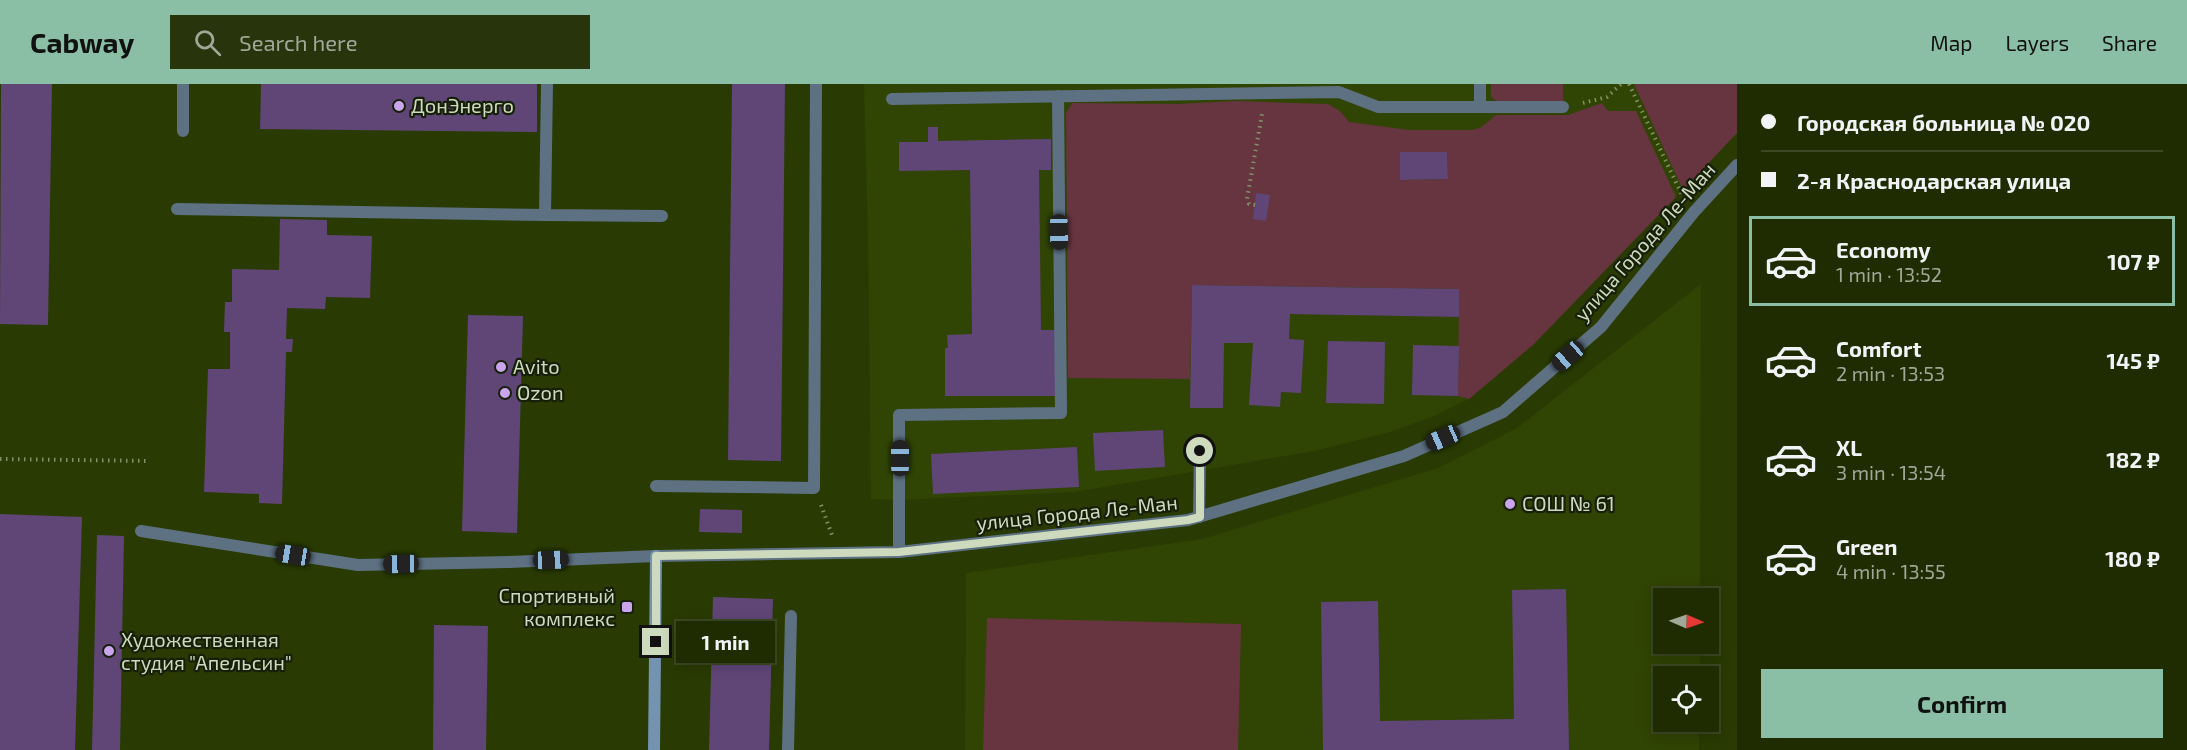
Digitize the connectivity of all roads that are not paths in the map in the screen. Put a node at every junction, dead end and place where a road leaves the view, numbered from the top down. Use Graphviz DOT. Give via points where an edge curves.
graph roads {
  1 [pos="183,84"];
  2 [pos="547,84"];
  3 [pos="816,84"];
  4 [pos="1480,84"];
  5 [pos="1281,88"];
  6 [pos="1040,90"];
  7 [pos="1058,96"];
  8 [pos="892,99"];
  9 [pos="1480,107"];
  10 [pos="1563,107"];
  11 [pos="183,130"];
  12 [pos="1737,165"];
  13 [pos="177,209"];
  14 [pos="545,214"];
  15 [pos="663,216"];
  16 [pos="1200,451"];
  17 [pos="656,486"];
  18 [pos="1200,517"];
  19 [pos="141,531"];
  20 [pos="899,552"];
  21 [pos="656,556"];
  22 [pos="791,616"];
  23 [pos="654,750"];
  24 [pos="788,750"];
  1 -- 11 [label="street"];
  2 -- 14 [label="street"];
  3 -- 17 [label="street" via="814,488"];
  4 -- 9 [label="street"];
  5 -- 7 [label="street" via="1266,93"];
  5 -- 9 [label="street" via="1339,92 1378,108"];
  6 -- 7 [label="street"];
  6 -- 8 [label="street"];
  7 -- 20 [label="street" via="1061,413 900,416"];
  9 -- 10 [label="street"];
  12 -- 18 [label="street, улица Города Ле-Ман" via="1601,327 1503,412 1404,456"];
  13 -- 14 [label="street"];
  14 -- 15 [label="street"];
  16 -- 18 [label="street"];
  18 -- 20 [label="street, улица Города Ле-Ман"];
  19 -- 21 [label="street, улица Города Ле-Ман" via="358,565"];
  20 -- 21 [label="street, улица Города Ле-Ман"];
  21 -- 23 [label="street"];
  22 -- 24 [label="street"];
}
